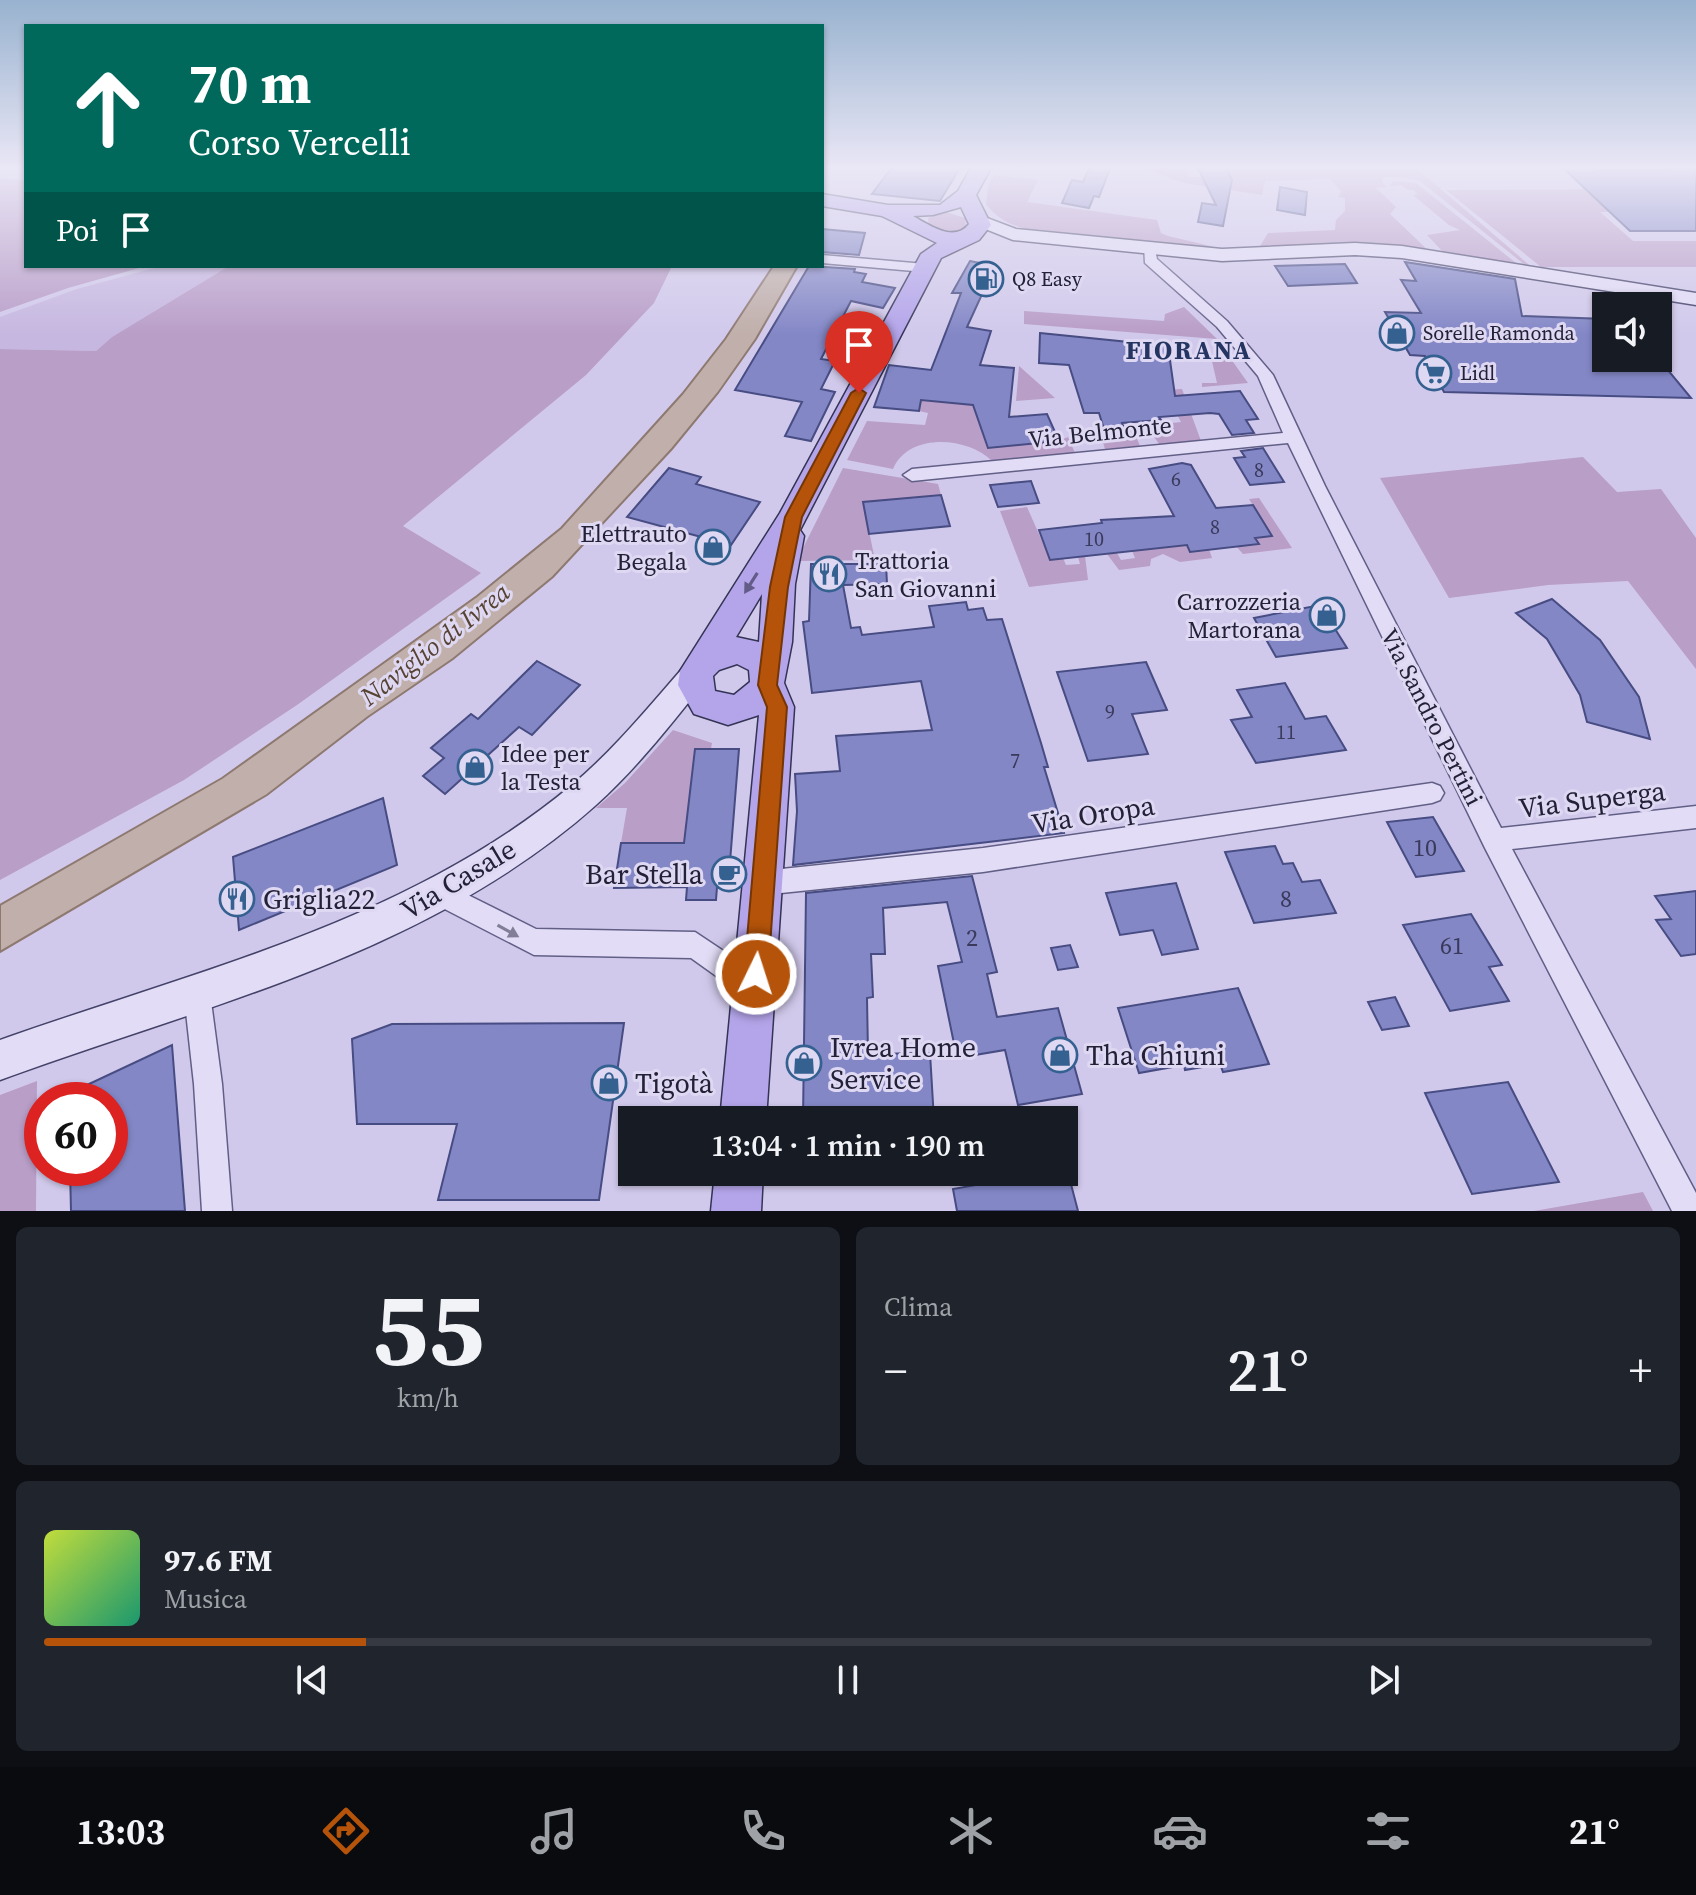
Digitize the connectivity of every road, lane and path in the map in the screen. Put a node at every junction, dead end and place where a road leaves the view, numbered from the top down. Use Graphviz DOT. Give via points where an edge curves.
graph roads {
  1 [pos="901,223"];
  2 [pos="920,223"];
  3 [pos="968,223"];
  4 [pos="970,223"];
  5 [pos="971,228"];
  6 [pos="925,245"];
  7 [pos="1149,248"];
  8 [pos="824,259"];
  9 [pos="1696,299"];
  10 [pos="1294,437"];
  11 [pos="912,475"];
  12 [pos="793,517"];
  13 [pos="699,668"];
  14 [pos="768,682"];
  15 [pos="718,708"];
  16 [pos="644,733"];
  17 [pos="771,755"];
  18 [pos="1432,793"];
  19 [pos="1696,817"];
  20 [pos="1494,840"];
  21 [pos="762,883"];
  22 [pos="440,893"];
  23 [pos="197,994"];
  24 [pos="753,1005"];
  25 [pos="0,1060"];
  26 [pos="744,1106"];
  27 [pos="738,1186"];
  28 [pos="217,1211"];
  29 [pos="736,1211"];
  30 [pos="1689,1211"];
  1 -- 6 [label="main road"];
  2 -- 6 [label="main road"];
  3 -- 5 [label="main road"];
  4 -- 5 [label="main road"];
  5 -- 6 [label="main road"];
  5 -- 7 [label="main road"];
  6 -- 8 [label="street"];
  6 -- 12 [label="main road"];
  7 -- 9 [label="main road" via="1240,255 1402,252"];
  7 -- 10 [label="street, Via Sandro Pertini" via="1150,260 1222,324 1265,375"];
  10 -- 11 [label="street, Via Belmonte"];
  10 -- 20 [label="street, Via Sandro Pertini"];
  12 -- 13 [label="main road, one-way"];
  12 -- 14 [label="main road"];
  13 -- 14 [label="main road" via="716,654 743,650 761,659"];
  13 -- 15 [label="main road" via="696,690"];
  13 -- 16 [label="main road, Via Casale"];
  14 -- 15 [label="main road" via="754,703"];
  14 -- 17 [label="main road" via="777,707"];
  15 -- 16 [label="main road, Via Casale"];
  15 -- 17 [label="main road" via="750,726"];
  16 -- 22 [label="main road, Via Casale" via="566,810"];
  17 -- 21 [label="main road"];
  18 -- 21 [label="street, Via Oropa" via="983,860"];
  19 -- 20 [label="street, Via Superga"];
  20 -- 30 [label="street, Via Sandro Pertini"];
  21 -- 24 [label="main road"];
  22 -- 23 [label="main road, Via Casale" via="316,950"];
  22 -- 24 [label="street, one-way" via="534,942 695,945 728,969"];
  23 -- 25 [label="main road, Via Casale"];
  23 -- 28 [label="street"];
  24 -- 26 [label="main road"];
  27 -- 29 [label="main road"];
}
